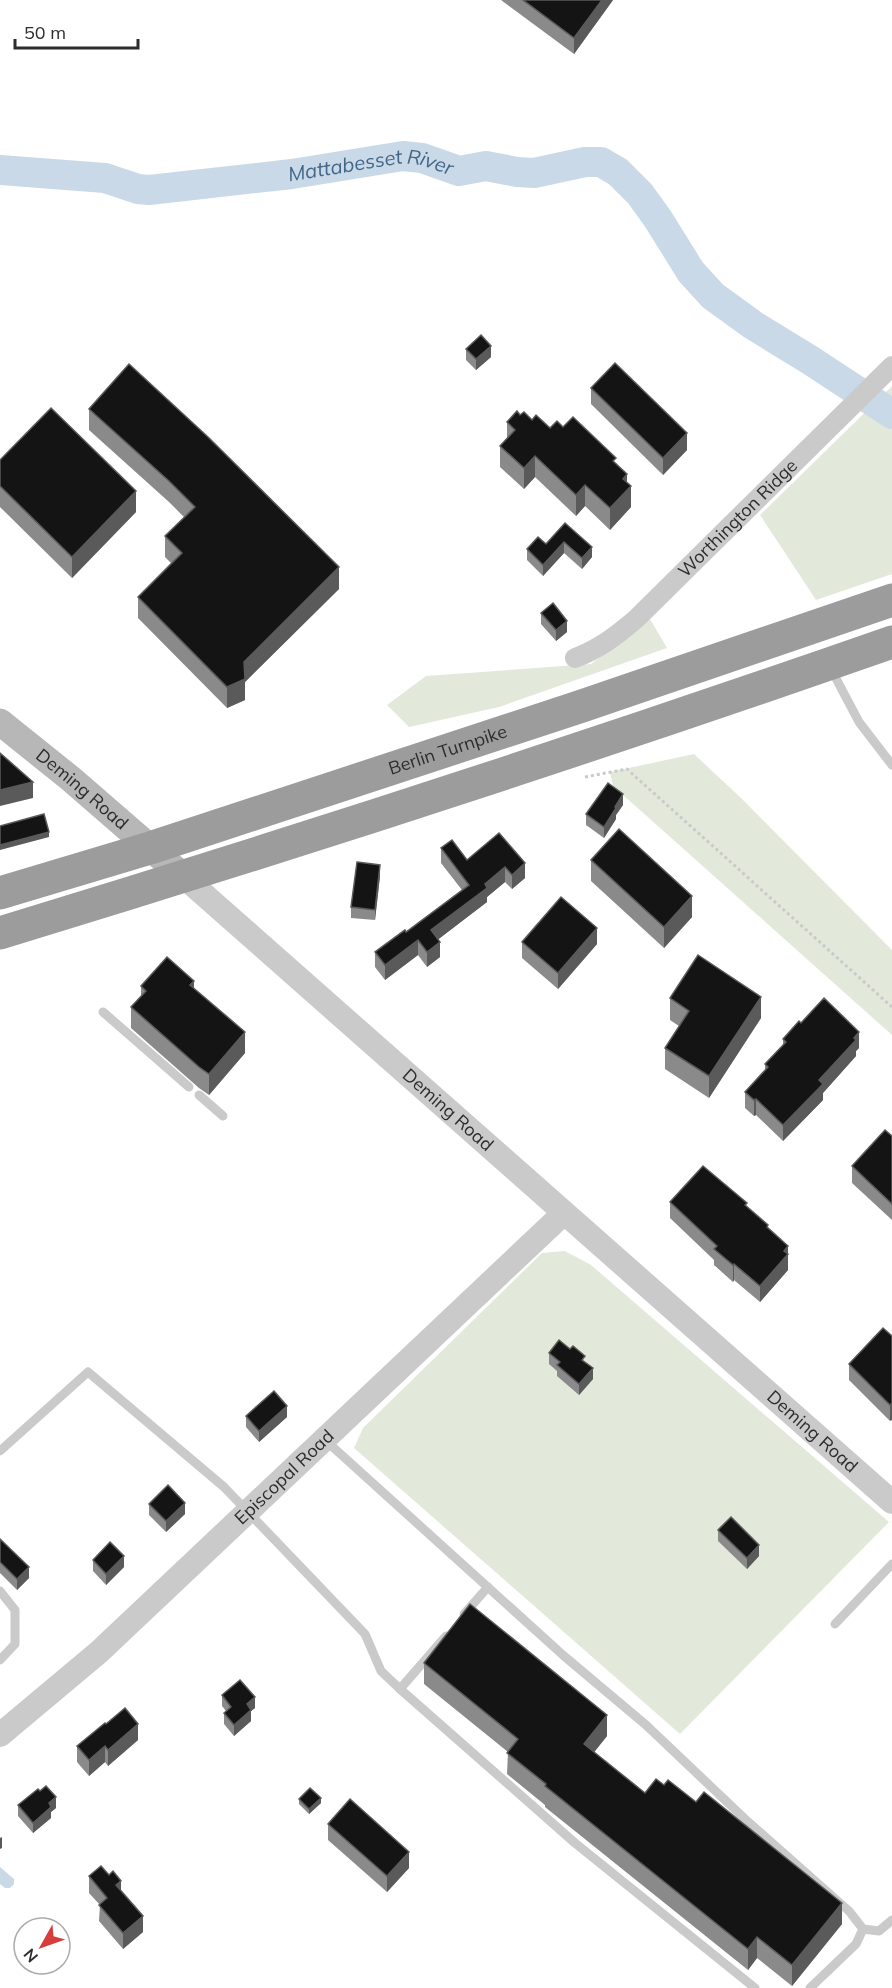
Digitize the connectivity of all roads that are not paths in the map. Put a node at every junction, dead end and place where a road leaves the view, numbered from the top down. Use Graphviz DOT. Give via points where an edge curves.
graph roads {
  1 [pos="886,372"];
  2 [pos="892,600"];
  3 [pos="892,642"];
  4 [pos="575,658"];
  5 [pos="829,664"];
  6 [pos="0,722"];
  7 [pos="892,765"];
  8 [pos="150,848"];
  9 [pos="184,877"];
  10 [pos="0,892"];
  11 [pos="0,933"];
  12 [pos="103,1012"];
  13 [pos="189,1087"];
  14 [pos="199,1095"];
  15 [pos="223,1116"];
  16 [pos="564,1214"];
  17 [pos="324,1439"];
  18 [pos="0,1451"];
  19 [pos="892,1503"];
  20 [pos="248,1511"];
  21 [pos="892,1564"];
  22 [pos="488,1587"];
  23 [pos="0,1591"];
  24 [pos="459,1621"];
  25 [pos="835,1624"];
  26 [pos="452,1629"];
  27 [pos="0,1660"];
  28 [pos="400,1689"];
  29 [pos="0,1735"];
  30 [pos="892,1920"];
  31 [pos="863,1929"];
  32 [pos="755,1988"];
  33 [pos="810,1988"];
  1 -- 4 [label="street, Worthington Ridge" via="636,619 613,639"];
  2 -- 8 [label="highway, Berlin Turnpike"];
  3 -- 5 [label="highway"];
  5 -- 7 [label="lane" via="859,722"];
  5 -- 9 [label="highway"];
  6 -- 8 [label="main road, Deming Road"];
  8 -- 9 [label="main road, Deming Road"];
  8 -- 10 [label="highway, Berlin Turnpike"];
  9 -- 11 [label="highway"];
  9 -- 16 [label="street, Deming Road"];
  12 -- 13 [label="lane"];
  14 -- 15 [label="lane"];
  16 -- 17 [label="street, Episcopal Road"];
  16 -- 19 [label="street, Deming Road"];
  17 -- 20 [label="street, Episcopal Road"];
  17 -- 22 [label="lane"];
  18 -- 20 [label="lane" via="88,1372 225,1487"];
  20 -- 28 [label="lane" via="365,1634 381,1671"];
  20 -- 29 [label="street, Episcopal Road" via="99,1652"];
  21 -- 25 [label="lane"];
  22 -- 24 [label="lane"];
  22 -- 31 [label="lane" via="849,1911"];
  23 -- 27 [label="lane" via="15,1610 15,1644"];
  26 -- 28 [label="lane"];
  28 -- 32 [label="lane" via="575,1843"];
  30 -- 31 [label="lane" via="879,1931"];
  31 -- 33 [label="lane" via="856,1944"];
}
